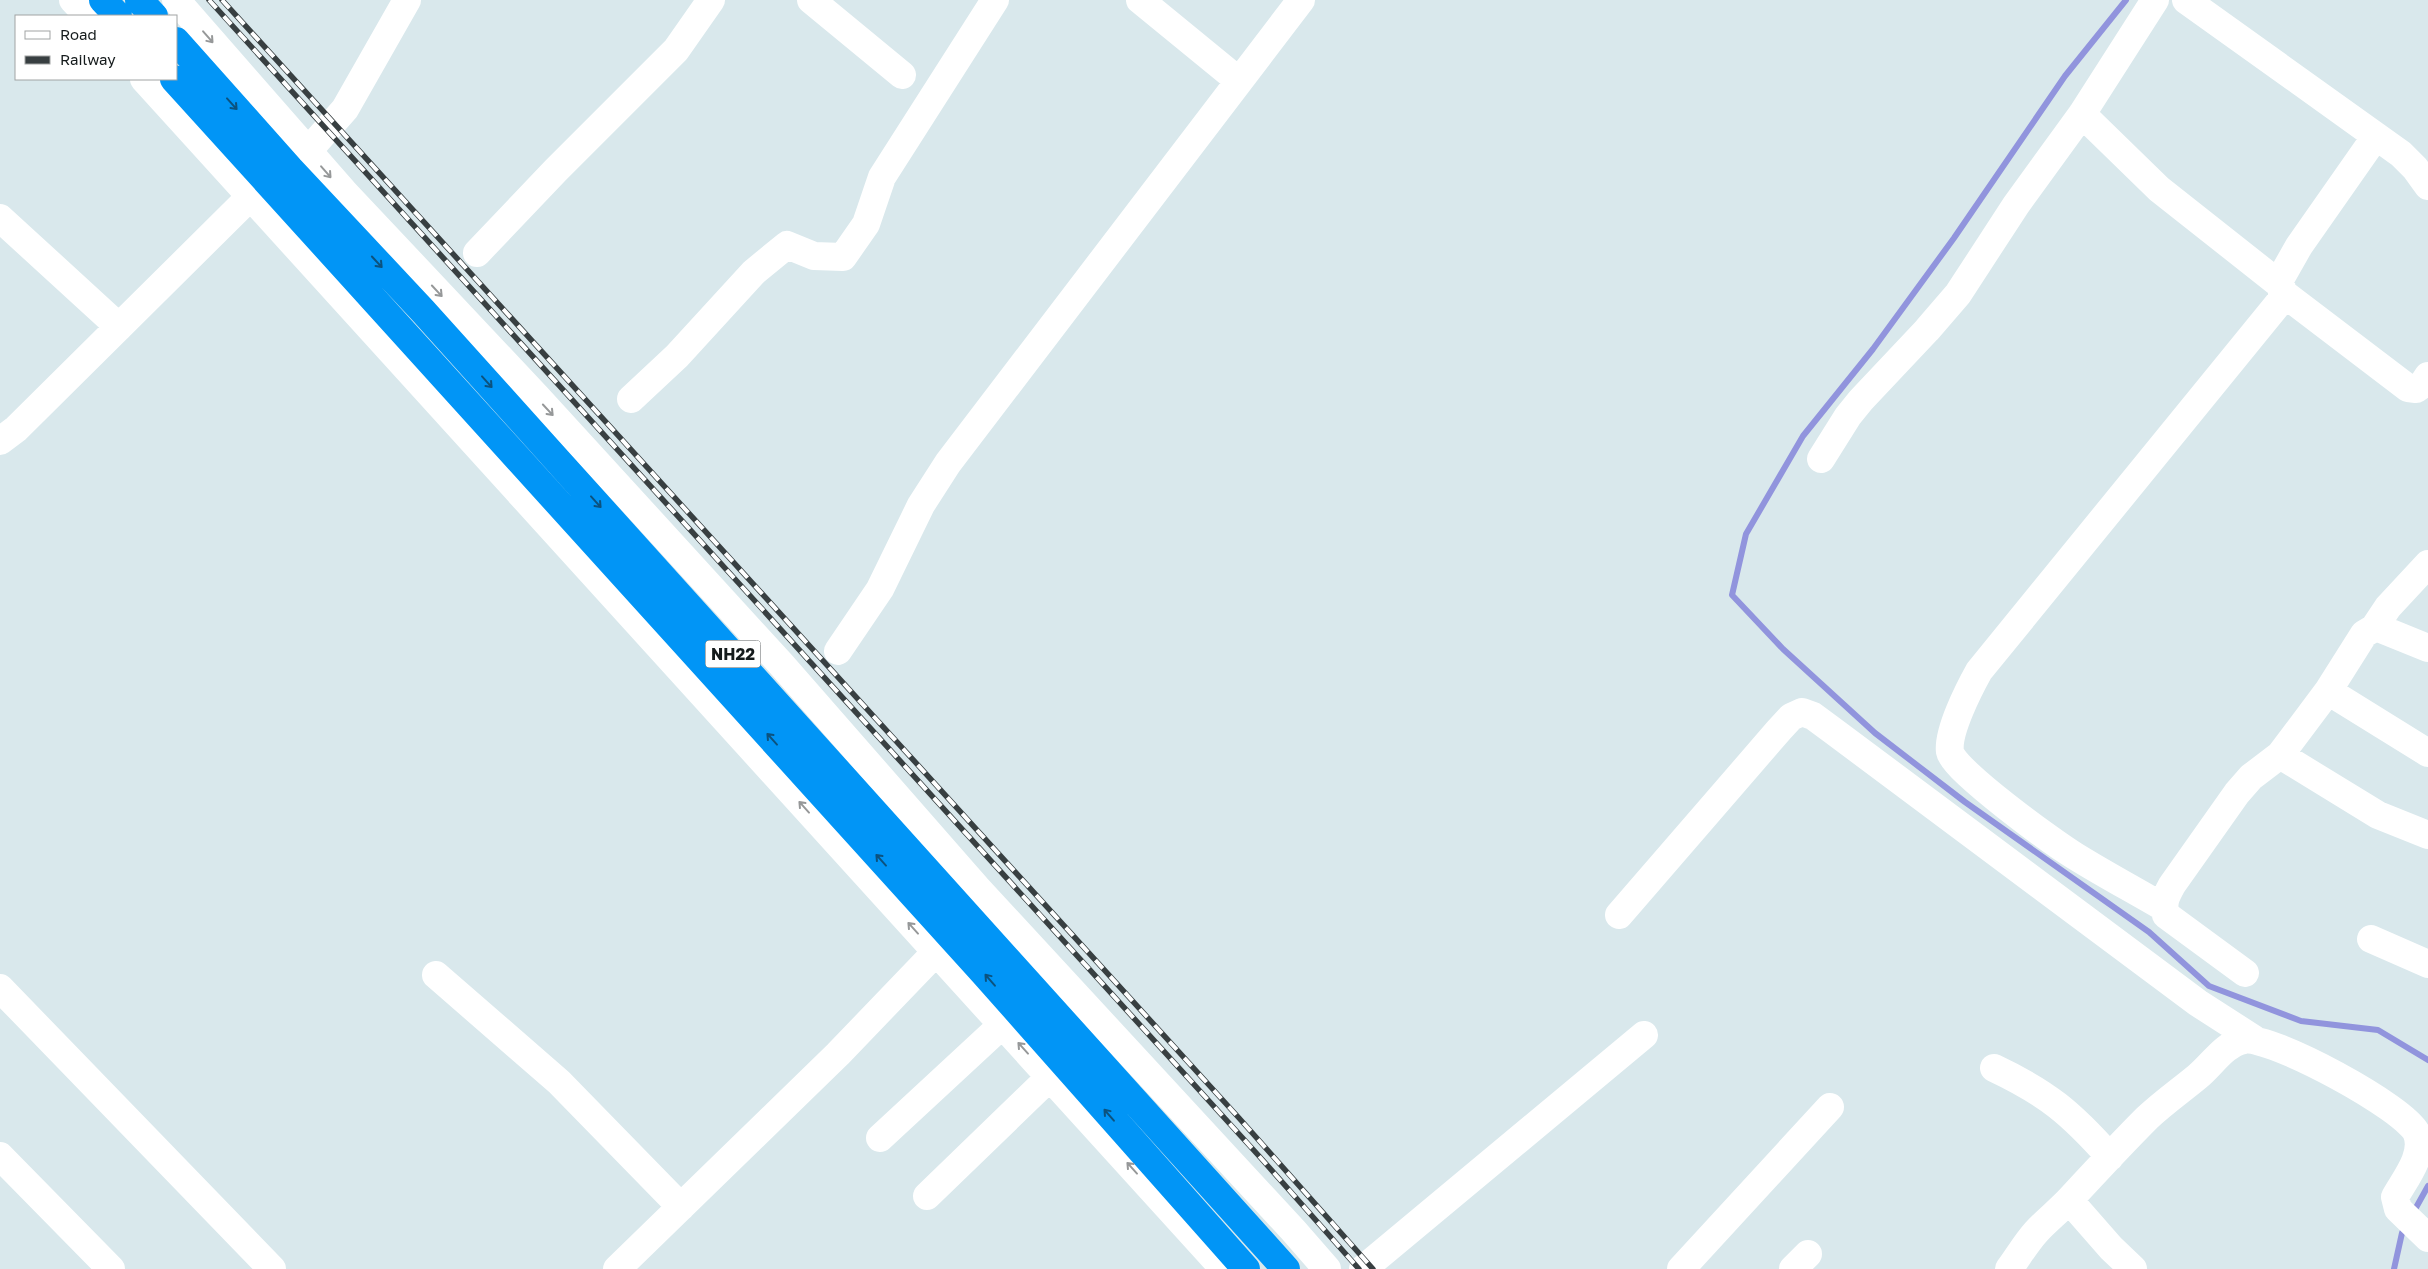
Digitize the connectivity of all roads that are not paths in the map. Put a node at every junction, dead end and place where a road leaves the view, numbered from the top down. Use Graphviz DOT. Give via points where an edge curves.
graph roads {
  1 [pos="73,0"];
  2 [pos="104,0"];
  3 [pos="140,0"];
  4 [pos="176,0"];
  5 [pos="406,0"];
  6 [pos="711,0"];
  7 [pos="810,0"];
  8 [pos="995,0"];
  9 [pos="1140,0"];
  10 [pos="1300,0"];
  11 [pos="2155,0"];
  12 [pos="2186,0"];
  13 [pos="87,15"];
  14 [pos="117,15"];
  15 [pos="153,15"];
  16 [pos="178,43"];
  17 [pos="902,75"];
  18 [pos="145,80"];
  19 [pos="175,80"];
  20 [pos="1240,81"];
  21 [pos="2082,114"];
  22 [pos="2376,136"];
  23 [pos="308,151"];
  24 [pos="2428,186"];
  25 [pos="251,196"];
  26 [pos="0,218"];
  27 [pos="376,226"];
  28 [pos="477,253"];
  29 [pos="323,276"];
  30 [pos="2281,288"];
  31 [pos="119,327"];
  32 [pos="2428,376"];
  33 [pos="631,399"];
  34 [pos="0,441"];
  35 [pos="1821,459"];
  36 [pos="2428,564"];
  37 [pos="2374,628"];
  38 [pos="2428,648"];
  39 [pos="838,651"];
  40 [pos="2328,691"];
  41 [pos="2428,753"];
  42 [pos="2280,755"];
  43 [pos="2428,835"];
  44 [pos="2163,907"];
  45 [pos="1619,915"];
  46 [pos="2371,939"];
  47 [pos="936,952"];
  48 [pos="2428,964"];
  49 [pos="2245,973"];
  50 [pos="1057,974"];
  51 [pos="436,975"];
  52 [pos="0,988"];
  53 [pos="1002,1025"];
  54 [pos="1644,1035"];
  55 [pos="2254,1039"];
  56 [pos="1994,1068"];
  57 [pos="1050,1077"];
  58 [pos="1830,1107"];
  59 [pos="880,1138"];
  60 [pos="0,1156"];
  61 [pos="2110,1157"];
  62 [pos="927,1196"];
  63 [pos="2069,1200"];
  64 [pos="681,1208"];
  65 [pos="2427,1237"];
  66 [pos="108,1268"];
  67 [pos="272,1269"];
  68 [pos="617,1269"];
  69 [pos="1224,1269"];
  70 [pos="1246,1269"];
  71 [pos="1286,1269"];
  72 [pos="1327,1269"];
  73 [pos="1363,1269"];
  74 [pos="1681,1269"];
  75 [pos="2009,1269"];
  76 [pos="2133,1269"];
  1 -- 13 [label="street"];
  2 -- 14 [label="highway"];
  3 -- 15 [label="highway"];
  4 -- 23 [label="street, one-way"];
  5 -- 23 [label="street" via="344,109"];
  6 -- 28 [label="street" via="676,50"];
  7 -- 17 [label="street"];
  8 -- 33 [label="street" via="882,177 866,224 843,257 814,256 786,245 754,272 677,356"];
  9 -- 20 [label="street"];
  10 -- 20 [label="street"];
  11 -- 21 [label="street"];
  12 -- 22 [label="street"];
  16 -- 71 [label="highway, NH22, one-way"];
  18 -- 25 [label="street"];
  70 -- 19 [label="highway, NH22, one-way" via="983,972"];
  20 -- 39 [label="street" via="943,469 921,505 891,570"];
  21 -- 30 [label="street" via="2148,179"];
  21 -- 35 [label="street" via="2016,205 1958,294 1861,400"];
  22 -- 24 [label="street" via="2409,160"];
  22 -- 30 [label="street" via="2299,246"];
  23 -- 27 [label="street, one-way"];
  25 -- 29 [label="street"];
  25 -- 31 [label="street"];
  26 -- 31 [label="street"];
  27 -- 29 [label="street"];
  27 -- 50 [label="street, one-way" via="781,664 977,888"];
  47 -- 29 [label="street, one-way"];
  30 -- 32 [label="street" via="2408,388 2416,389"];
  30 -- 44 [label="street" via="2274,312 1979,671 1962,704 1951,742 1952,760 1986,790 2059,845"];
  31 -- 34 [label="street"];
  36 -- 37 [label="street" via="2388,607"];
  37 -- 38 [label="street"];
  37 -- 40 [label="street" via="2364,634"];
  40 -- 41 [label="street"];
  40 -- 42 [label="street"];
  42 -- 43 [label="street" via="2378,815"];
  42 -- 44 [label="street" via="2251,776 2231,800 2172,885"];
  44 -- 49 [label="street" via="2173,921"];
  45 -- 55 [label="street" via="1779,730 1791,717 1802,712 1826,725 2198,1003"];
  46 -- 48 [label="street"];
  47 -- 53 [label="street"];
  47 -- 64 [label="street" via="838,1054"];
  50 -- 53 [label="street"];
  50 -- 72 [label="street"];
  51 -- 64 [label="street" via="559,1082"];
  52 -- 67 [label="street"];
  57 -- 53 [label="street, one-way"];
  53 -- 59 [label="street"];
  54 -- 73 [label="street"];
  55 -- 61 [label="street" via="2234,1043 2221,1053"];
  55 -- 65 [label="street" via="2348,1081 2410,1124 2417,1133 2417,1154 2395,1196 2398,1209"];
  56 -- 61 [label="street" via="2051,1099 2078,1121"];
  57 -- 62 [label="street"];
  69 -- 57 [label="street, one-way"];
  58 -- 74 [label="street"];
  60 -- 66 [label="street"];
  61 -- 63 [label="street"];
  63 -- 75 [label="street" via="2037,1231"];
  63 -- 76 [label="street" via="2110,1248"];
  64 -- 68 [label="street"];
}
